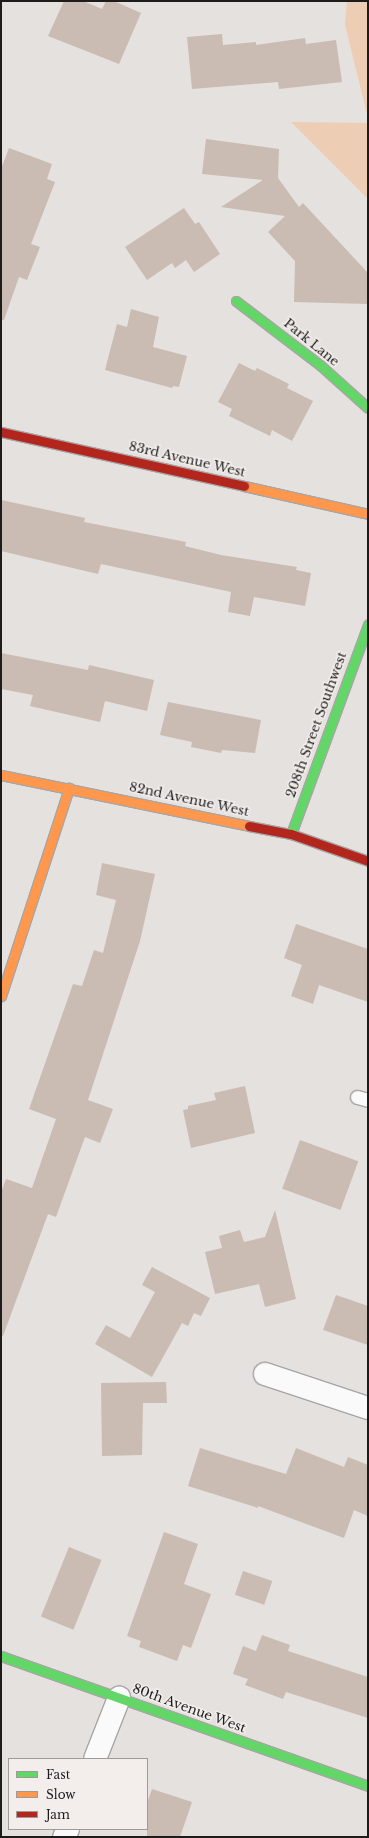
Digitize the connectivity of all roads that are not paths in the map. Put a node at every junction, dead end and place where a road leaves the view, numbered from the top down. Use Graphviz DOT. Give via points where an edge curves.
graph roads {
  1 [pos="236,301"];
  2 [pos="368,408"];
  3 [pos="1,432"];
  4 [pos="368,514"];
  5 [pos="368,625"];
  6 [pos="1,775"];
  7 [pos="69,788"];
  8 [pos="291,834"];
  9 [pos="368,861"];
  10 [pos="1,996"];
  11 [pos="265,1374"];
  12 [pos="368,1408"];
  13 [pos="1,1656"];
  14 [pos="118,1698"];
  15 [pos="95,1758"];
  16 [pos="368,1786"];
  1 -- 2 [label="street, Park Lane" via="320,365"];
  3 -- 4 [label="street, 83rd Avenue West"];
  5 -- 8 [label="street, 208th Street Southwest"];
  6 -- 7 [label="street, 82nd Avenue West"];
  7 -- 8 [label="street, 82nd Avenue West"];
  7 -- 10 [label="street"];
  8 -- 9 [label="street, 82nd Avenue West"];
  11 -- 12 [label="street"];
  13 -- 14 [label="street, 80th Avenue West"];
  14 -- 15 [label="street"];
  14 -- 16 [label="street, 80th Avenue West"];
}
